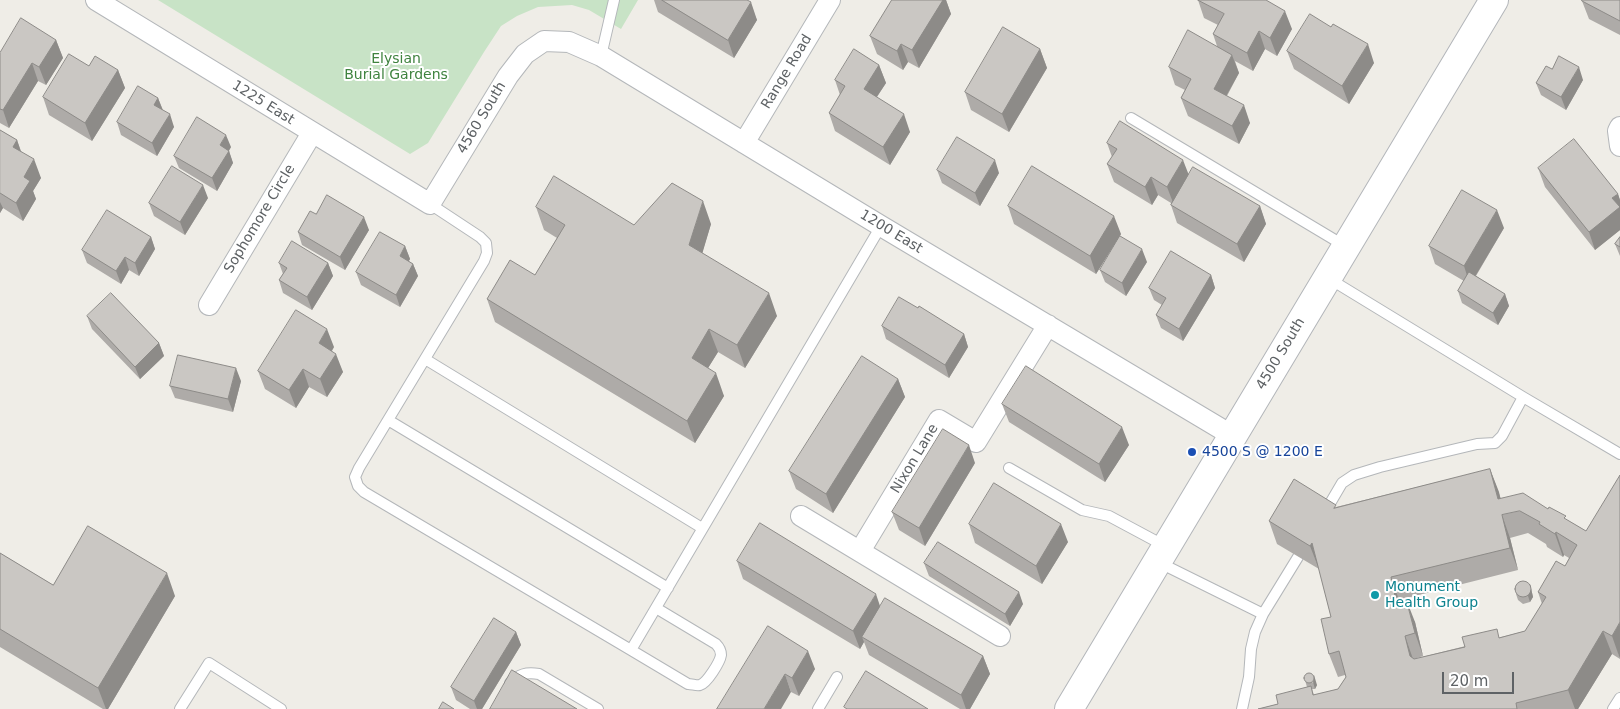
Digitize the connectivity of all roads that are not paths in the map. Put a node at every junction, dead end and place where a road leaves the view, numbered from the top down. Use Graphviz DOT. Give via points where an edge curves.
graph roads {
  1 [pos="96,0"];
  2 [pos="614,0"];
  3 [pos="830,0"];
  4 [pos="1494,0"];
  5 [pos="544,41"];
  6 [pos="601,56"];
  7 [pos="1131,118"];
  8 [pos="1620,127"];
  9 [pos="312,133"];
  10 [pos="744,143"];
  11 [pos="1620,146"];
  12 [pos="430,204"];
  13 [pos="880,226"];
  14 [pos="1346,247"];
  15 [pos="1327,278"];
  16 [pos="208,305"];
  17 [pos="1048,325"];
  18 [pos="425,358"];
  19 [pos="1523,397"];
  20 [pos="388,420"];
  21 [pos="1233,436"];
  22 [pos="1620,454"];
  23 [pos="1009,468"];
  24 [pos="1323,515"];
  25 [pos="801,516"];
  26 [pos="702,528"];
  27 [pos="860,551"];
  28 [pos="1162,554"];
  29 [pos="1298,557"];
  30 [pos="668,588"];
  31 [pos="656,608"];
  32 [pos="1263,614"];
  33 [pos="1000,636"];
  34 [pos="631,650"];
  35 [pos="837,677"];
  36 [pos="506,689"];
  37 [pos="1620,698"];
  38 [pos="180,709"];
  39 [pos="281,709"];
  40 [pos="598,709"];
  41 [pos="818,709"];
  42 [pos="1069,709"];
  43 [pos="1242,709"];
  44 [pos="1614,709"];
  1 -- 9 [label="street, 1225 East"];
  2 -- 6 [label="lane"];
  3 -- 10 [label="street, Range Road"];
  4 -- 14 [label="main road, 4500 South"];
  5 -- 6 [label="street, 1200 East" via="569,42"];
  5 -- 12 [label="street, 4560 South" via="525,54 508,76"];
  6 -- 10 [label="street, 1200 East"];
  7 -- 14 [label="lane"];
  8 -- 11 [label="street"];
  9 -- 12 [label="street, 1225 East"];
  9 -- 16 [label="street, Sophomore Circle"];
  10 -- 13 [label="street, 1200 East"];
  12 -- 18 [label="lane" via="480,237 486,243 487,253"];
  13 -- 17 [label="street, 1200 East"];
  13 -- 26 [label="lane"];
  14 -- 15 [label="main road, 4500 South"];
  15 -- 19 [label="lane"];
  15 -- 21 [label="main road, 4500 South"];
  17 -- 21 [label="street, 1200 East"];
  17 -- 27 [label="street, Nixon Lane" via="976,442 939,420"];
  18 -- 20 [label="lane"];
  18 -- 26 [label="lane"];
  19 -- 22 [label="lane"];
  19 -- 24 [label="lane" via="1495,443 1477,444 1354,475 1342,483"];
  20 -- 30 [label="lane"];
  20 -- 34 [label="lane" via="354,477 358,486"];
  21 -- 28 [label="main road, 4500 South"];
  23 -- 28 [label="lane" via="1082,510 1109,516"];
  25 -- 27 [label="street"];
  26 -- 30 [label="lane"];
  27 -- 33 [label="street"];
  28 -- 32 [label="lane"];
  28 -- 42 [label="main road, 4500 South"];
  29 -- 32 [label="lane"];
  30 -- 31 [label="lane"];
  31 -- 34 [label="lane"];
  31 -- 34 [label="lane" via="716,644 721,655 718,662 706,682 694,685"];
  32 -- 43 [label="lane" via="1251,649"];
  35 -- 41 [label="lane"];
  36 -- 40 [label="lane" via="519,675 528,672 539,674"];
  37 -- 44 [label="lane"];
  38 -- 39 [label="lane" via="209,663"];
}
